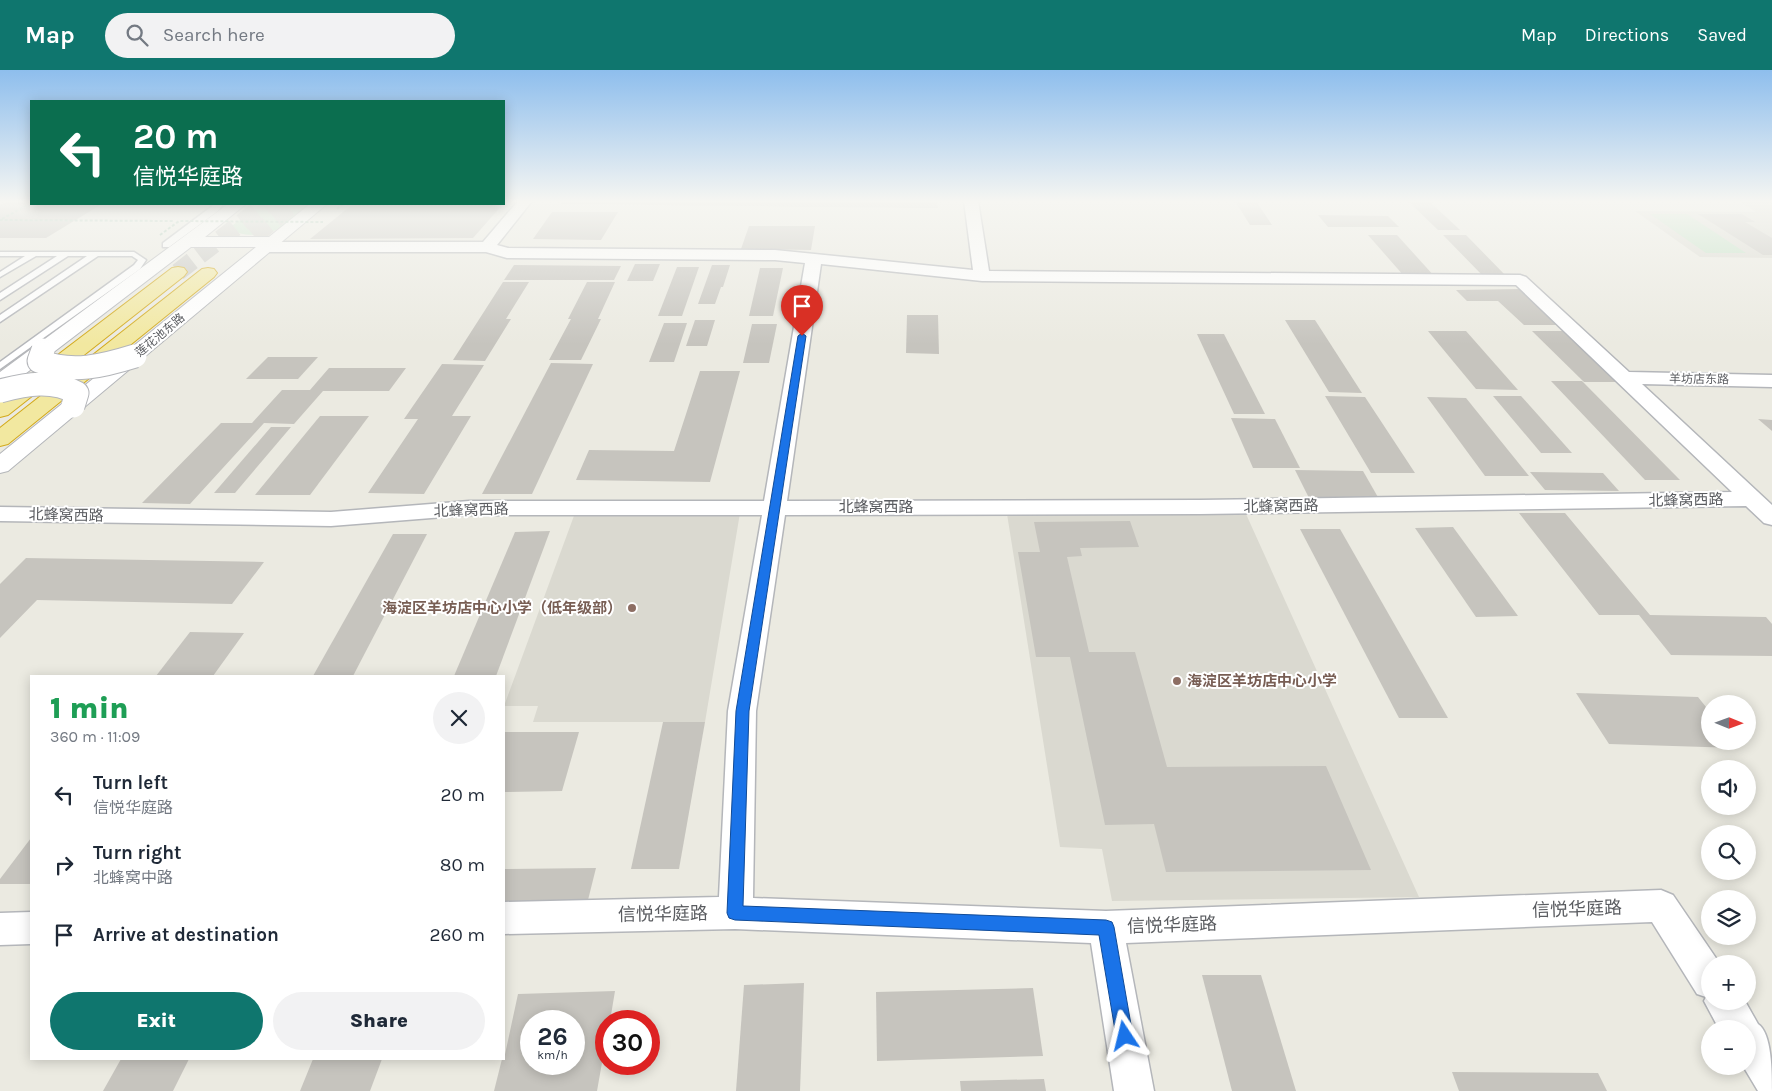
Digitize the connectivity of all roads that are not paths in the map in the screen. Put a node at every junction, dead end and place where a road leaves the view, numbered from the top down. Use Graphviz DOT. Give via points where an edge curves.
graph roads {
  1 [pos="169,249"];
  2 [pos="178,249"];
  3 [pos="263,249"];
  4 [pos="492,249"];
  5 [pos="978,249"];
  6 [pos="34,254"];
  7 [pos="66,254"];
  8 [pos="96,254"];
  9 [pos="2,255"];
  10 [pos="814,258"];
  11 [pos="178,272"];
  12 [pos="208,273"];
  13 [pos="0,275"];
  14 [pos="982,276"];
  15 [pos="0,297"];
  16 [pos="0,319"];
  17 [pos="43,350"];
  18 [pos="135,356"];
  19 [pos="0,366"];
  20 [pos="0,375"];
  21 [pos="1625,378"];
  22 [pos="1772,381"];
  23 [pos="0,382"];
  24 [pos="0,390"];
  25 [pos="73,406"];
  26 [pos="0,410"];
  27 [pos="0,439"];
  28 [pos="0,466"];
  29 [pos="1752,499"];
  30 [pos="774,509"];
  31 [pos="0,514"];
  32 [pos="1772,518"];
  33 [pos="735,913"];
  34 [pos="505,918"];
  35 [pos="1106,927"];
  36 [pos="30,928"];
  37 [pos="0,929"];
  38 [pos="1701,967"];
  39 [pos="1756,1052"];
  40 [pos="1772,1077"];
  41 [pos="1134,1091"];
  1 -- 20 [label="street"];
  2 -- 17 [label="street"];
  3 -- 18 [label="street, 莲花池东路"];
  4 -- 10 [label="street" via="507,253"];
  5 -- 14 [label="street"];
  6 -- 7 [label="lane"];
  6 -- 9 [label="lane"];
  6 -- 13 [label="lane"];
  7 -- 8 [label="lane"];
  7 -- 15 [label="lane"];
  8 -- 16 [label="lane"];
  8 -- 19 [label="lane" via="134,254 142,260"];
  10 -- 14 [label="street"];
  10 -- 30 [label="street"];
  11 -- 26 [label="highway"];
  12 -- 27 [label="highway, 莲花池东路"];
  14 -- 21 [label="street" via="1520,280"];
  17 -- 18 [label="street, bridge" via="39,361 70,369 103,366"];
  17 -- 23 [label="street"];
  18 -- 25 [label="street, 莲花池东路"];
  21 -- 22 [label="street, 羊坊店东路"];
  21 -- 29 [label="street"];
  24 -- 25 [label="street, bridge" via="52,384 68,387 77,393"];
  25 -- 28 [label="street, 莲花池东路"];
  29 -- 30 [label="street, 北蜂窝西路" via="1200,508"];
  29 -- 32 [label="street"];
  30 -- 31 [label="street, 北蜂窝西路" via="469,508 331,518"];
  30 -- 33 [label="street" via="742,711"];
  33 -- 34 [label="street, 信悦华庭路"];
  33 -- 35 [label="street, 信悦华庭路"];
  35 -- 38 [label="street, 信悦华庭路" via="1661,906"];
  35 -- 41 [label="street"];
  36 -- 37 [label="street"];
  39 -- 40 [label="street"];
}
